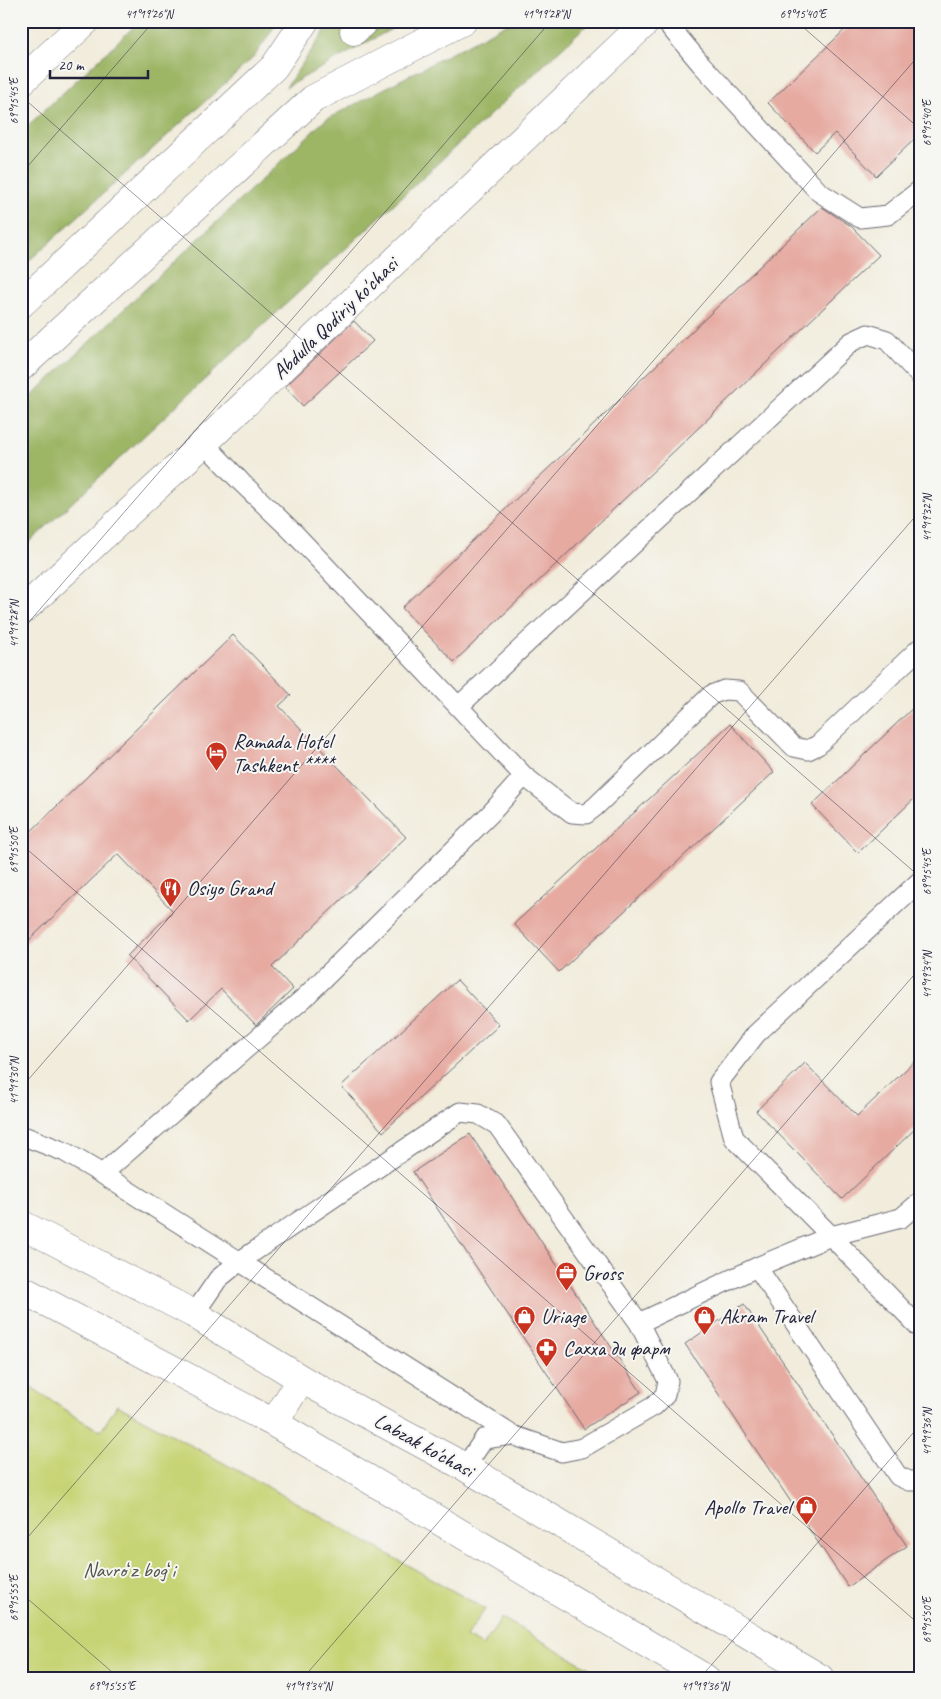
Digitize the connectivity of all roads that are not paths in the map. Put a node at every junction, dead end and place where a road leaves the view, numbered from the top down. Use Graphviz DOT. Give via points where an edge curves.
graph roads {
  1 [pos="86,21"];
  2 [pos="305,21"];
  3 [pos="464,21"];
  4 [pos="647,21"];
  5 [pos="665,21"];
  6 [pos="21,82"];
  7 [pos="920,190"];
  8 [pos="21,304"];
  9 [pos="21,367"];
  10 [pos="920,376"];
  11 [pos="204,443"];
  12 [pos="21,612"];
  13 [pos="920,648"];
  14 [pos="459,706"];
  15 [pos="524,776"];
  16 [pos="920,881"];
  17 [pos="21,1135"];
  18 [pos="102,1174"];
  19 [pos="920,1202"];
  20 [pos="21,1224"];
  21 [pos="831,1236"];
  22 [pos="240,1261"];
  23 [pos="758,1267"];
  24 [pos="21,1289"];
  25 [pos="194,1314"];
  26 [pos="639,1323"];
  27 [pos="920,1328"];
  28 [pos="301,1379"];
  29 [pos="274,1423"];
  30 [pos="512,1435"];
  31 [pos="465,1468"];
  32 [pos="920,1480"];
  33 [pos="812,1676"];
  34 [pos="705,1678"];
  1 -- 6 [label="main road"];
  2 -- 8 [label="main road" via="274,67"];
  3 -- 9 [label="main road" via="312,99"];
  4 -- 11 [label="main road, Abdulla Qodiriy ko'chasi"];
  5 -- 7 [label="lane" via="819,192 860,218 888,215"];
  10 -- 14 [label="lane" via="887,340 868,334 851,342"];
  11 -- 12 [label="main road, Abdulla Qodiriy ko'chasi"];
  11 -- 14 [label="lane"];
  13 -- 15 [label="lane" via="818,745 808,750 794,747 739,691 724,690 711,695 586,814 572,813"];
  14 -- 15 [label="lane"];
  15 -- 18 [label="lane" via="491,813 304,998"];
  16 -- 21 [label="lane" via="756,1034 719,1082 734,1138"];
  17 -- 18 [label="lane" via="65,1152"];
  18 -- 22 [label="lane"];
  19 -- 21 [label="lane" via="901,1218"];
  20 -- 25 [label="main road, Labzak ko'chasi"];
  21 -- 23 [label="lane"];
  21 -- 27 [label="lane"];
  22 -- 25 [label="lane" via="218,1279"];
  22 -- 26 [label="lane" via="460,1112 478,1114 497,1125"];
  22 -- 30 [label="lane"];
  23 -- 26 [label="lane"];
  23 -- 32 [label="lane" via="898,1476"];
  24 -- 29 [label="main road"];
  25 -- 28 [label="main road, Labzak ko'chasi"];
  26 -- 30 [label="lane" via="668,1381 665,1395 654,1406 582,1448 562,1452"];
  28 -- 29 [label="main road"];
  28 -- 31 [label="main road, Labzak ko'chasi"];
  29 -- 34 [label="main road"];
  30 -- 31 [label="lane" via="484,1438"];
  31 -- 33 [label="main road, Labzak ko'chasi"];
}
